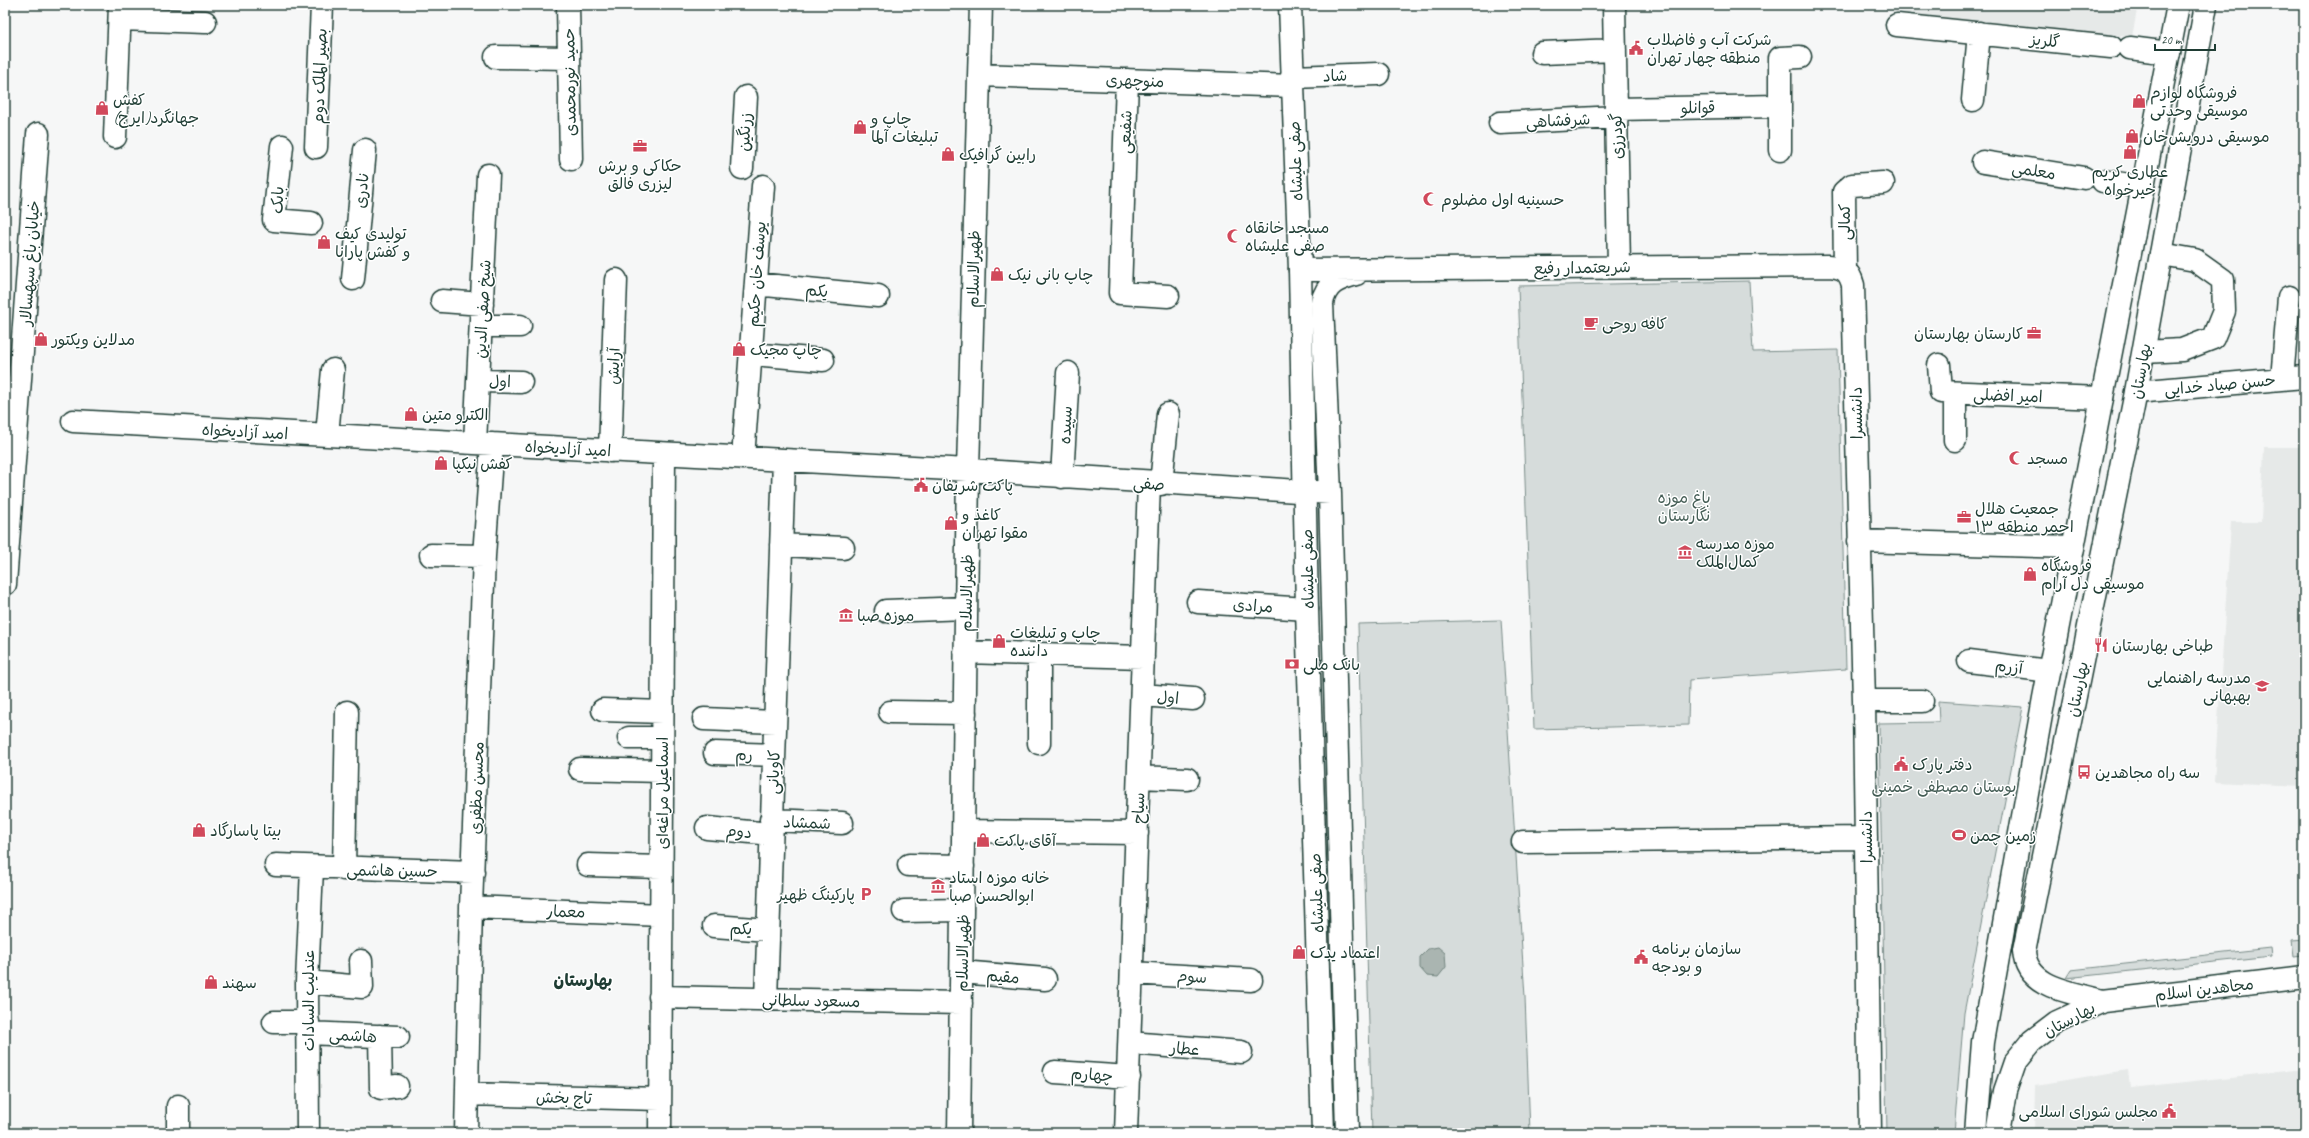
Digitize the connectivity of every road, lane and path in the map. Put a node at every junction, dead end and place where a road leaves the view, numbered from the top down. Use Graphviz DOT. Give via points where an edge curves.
graph roads {
  1 [pos="322,5"];
  2 [pos="568,5"];
  3 [pos="981,5"];
  4 [pos="1290,5"];
  5 [pos="1614,5"];
  6 [pos="2178,5"];
  7 [pos="2206,5"];
  8 [pos="120,12"];
  9 [pos="205,22"];
  10 [pos="1897,25"];
  11 [pos="1979,33"];
  12 [pos="1615,50"];
  13 [pos="2169,52"];
  14 [pos="1542,53"];
  15 [pos="496,57"];
  16 [pos="1800,57"];
  17 [pos="569,58"];
  18 [pos="1378,74"];
  19 [pos="979,75"];
  20 [pos="1127,80"];
  21 [pos="1292,81"];
  22 [pos="746,97"];
  23 [pos="1973,100"];
  24 [pos="1780,106"];
  25 [pos="1616,113"];
  26 [pos="1500,123"];
  27 [pos="38,134"];
  28 [pos="115,137"];
  29 [pos="282,146"];
  30 [pos="316,147"];
  31 [pos="366,150"];
  32 [pos="1780,150"];
  33 [pos="571,159"];
  34 [pos="1983,162"];
  35 [pos="742,168"];
  36 [pos="488,175"];
  37 [pos="1883,183"];
  38 [pos="763,186"];
  39 [pos="2143,187"];
  40 [pos="311,223"];
  41 [pos="2161,254"];
  42 [pos="1619,266"];
  43 [pos="1300,270"];
  44 [pos="1365,271"];
  45 [pos="1849,277"];
  46 [pos="352,279"];
  47 [pos="616,280"];
  48 [pos="756,284"];
  49 [pos="878,296"];
  50 [pos="1168,296"];
  51 [pos="2289,297"];
  52 [pos="442,301"];
  53 [pos="482,304"];
  54 [pos="481,326"];
  55 [pos="520,326"];
  56 [pos="2144,352"];
  57 [pos="751,354"];
  58 [pos="823,360"];
  59 [pos="1939,365"];
  60 [pos="333,370"];
  61 [pos="1068,373"];
  62 [pos="2304,377"];
  63 [pos="2282,379"];
  64 [pos="478,381"];
  65 [pos="521,382"];
  66 [pos="2136,392"];
  67 [pos="1955,393"];
  68 [pos="2102,398"];
  69 [pos="1168,414"];
  70 [pos="73,421"];
  71 [pos="327,435"];
  72 [pos="1954,440"];
  73 [pos="484,444"];
  74 [pos="610,451"];
  75 [pos="664,454"];
  76 [pos="743,458"];
  77 [pos="784,460"];
  78 [pos="968,470"];
  79 [pos="1062,477"];
  80 [pos="1155,483"];
  81 [pos="1306,492"];
  82 [pos="1330,493"];
  83 [pos="1859,541"];
  84 [pos="781,545"];
  85 [pos="2073,547"];
  86 [pos="843,548"];
  87 [pos="431,555"];
  88 [pos="484,556"];
  89 [pos="5,584"];
  90 [pos="1198,602"];
  91 [pos="966,608"];
  92 [pos="1307,609"];
  93 [pos="886,611"];
  94 [pos="965,652"];
  95 [pos="1039,654"];
  96 [pos="1143,657"];
  97 [pos="1970,661"];
  98 [pos="2049,671"];
  99 [pos="1142,695"];
  100 [pos="1193,699"];
  101 [pos="1864,701"];
  102 [pos="1922,701"];
  103 [pos="603,710"];
  104 [pos="347,712"];
  105 [pos="662,712"];
  106 [pos="890,712"];
  107 [pos="964,713"];
  108 [pos="704,718"];
  109 [pos="775,722"];
  110 [pos="629,738"];
  111 [pos="662,738"];
  112 [pos="1039,743"];
  113 [pos="715,753"];
  114 [pos="774,755"];
  115 [pos="580,769"];
  116 [pos="662,771"];
  117 [pos="1139,778"];
  118 [pos="1187,779"];
  119 [pos="842,823"];
  120 [pos="771,827"];
  121 [pos="706,828"];
  122 [pos="963,831"];
  123 [pos="1137,833"];
  124 [pos="1866,838"];
  125 [pos="1523,842"];
  126 [pos="588,864"];
  127 [pos="909,865"];
  128 [pos="276,866"];
  129 [pos="963,866"];
  130 [pos="661,867"];
  131 [pos="312,868"];
  132 [pos="344,868"];
  133 [pos="473,872"];
  134 [pos="471,907"];
  135 [pos="962,910"];
  136 [pos="904,911"];
  137 [pos="661,915"];
  138 [pos="714,926"];
  139 [pos="768,930"];
  140 [pos="361,961"];
  141 [pos="961,972"];
  142 [pos="1132,973"];
  143 [pos="2304,977"];
  144 [pos="1045,980"];
  145 [pos="1252,980"];
  146 [pos="306,982"];
  147 [pos="660,997"];
  148 [pos="766,1000"];
  149 [pos="2103,1001"];
  150 [pos="961,1003"];
  151 [pos="274,1022"];
  152 [pos="308,1027"];
  153 [pos="1130,1043"];
  154 [pos="1241,1052"];
  155 [pos="1055,1072"];
  156 [pos="1128,1077"];
  157 [pos="397,1086"];
  158 [pos="468,1094"];
  159 [pos="660,1099"];
  160 [pos="178,1106"];
  161 [pos="178,1133"];
  162 [pos="308,1133"];
  163 [pos="466,1133"];
  164 [pos="660,1133"];
  165 [pos="959,1133"];
  166 [pos="1126,1133"];
  167 [pos="1323,1133"];
  168 [pos="1347,1133"];
  169 [pos="1870,1133"];
  170 [pos="1976,1133"];
  171 [pos="1998,1133"];
  1 -- 30 [label="street, بصیر الملک دوم"];
  2 -- 17 [label="street, حمید نورمحمدی"];
  3 -- 19 [label="street, ظهیرالاسلام"];
  4 -- 21 [label="street, صفی علیشاه"];
  5 -- 12 [label="street, گودرزی"];
  6 -- 13 [label="street, بهارستان"];
  7 -- 41 [label="street, بهارستان"];
  8 -- 9 [label="street"];
  8 -- 28 [label="street"];
  10 -- 11 [label="street, گلریز"];
  11 -- 13 [label="street, گلریز"];
  11 -- 23 [label="street"];
  12 -- 14 [label="street"];
  12 -- 25 [label="street, گودرزی"];
  13 -- 39 [label="street, بهارستان"];
  15 -- 17 [label="street"];
  16 -- 24 [label="street" via="1780,58"];
  17 -- 33 [label="street, حمید نورمحمدی"];
  18 -- 21 [label="street, شاد"];
  19 -- 20 [label="street, منوچهری"];
  19 -- 78 [label="street, ظهیرالاسلام"];
  20 -- 21 [label="street, منوچهری"];
  20 -- 50 [label="street, شفیعی" via="1120,293"];
  21 -- 43 [label="street, صفی علیشاه"];
  22 -- 35 [label="street, زرنگین"];
  24 -- 25 [label="street, قوانلو"];
  24 -- 32 [label="street"];
  25 -- 26 [label="street, شرفشاهی"];
  25 -- 42 [label="street, گودرزی"];
  27 -- 89 [label="street, خیابان باغ سپهسالار"];
  29 -- 40 [label="street, بابک" via="274,220"];
  31 -- 46 [label="street, نادری"];
  34 -- 39 [label="street, معلمی"];
  36 -- 53 [label="street, شیخ صفی الدین"];
  37 -- 45 [label="street, کمالی" via="1852,185 1844,192"];
  38 -- 48 [label="street, یوسف خان حکیم"];
  39 -- 68 [label="street, بهارستان"];
  41 -- 56 [label="street, بهارستان"];
  41 -- 56 [label="street" via="2195,260 2223,280 2224,311 2213,338 2182,350"];
  42 -- 44 [label="street, شریعتمدار رفیع"];
  42 -- 45 [label="street, شریعتمدار رفیع" via="1828,266"];
  43 -- 44 [label="street, شریعتمدار رفیع"];
  43 -- 81 [label="street, صفی علیشاه"];
  44 -- 82 [label="street, صفی علیشاه" via="1333,282 1325,291 1322,303"];
  45 -- 83 [label="street, دانشسرا"];
  47 -- 74 [label="street, آرایش"];
  48 -- 49 [label="street, یکم"];
  48 -- 57 [label="street, یوسف خان حکیم"];
  51 -- 63 [label="street"];
  52 -- 53 [label="street"];
  53 -- 54 [label="street, شیخ صفی الدین"];
  54 -- 55 [label="street"];
  54 -- 64 [label="street, شیخ صفی الدین"];
  56 -- 66 [label="street, بهارستان"];
  57 -- 58 [label="street"];
  57 -- 76 [label="street, یوسف خان حکیم"];
  59 -- 67 [label="street, امیر افضلی" via="1941,392"];
  60 -- 71 [label="street"];
  61 -- 79 [label="street, سپیده"];
  62 -- 63 [label="street, حسن صیاد خدایی"];
  63 -- 66 [label="street, حسن صیاد خدایی"];
  64 -- 65 [label="street, اول"];
  64 -- 73 [label="street, شیخ صفی الدین"];
  66 -- 149 [label="street, بهارستان" via="2024,951 2027,967 2041,982"];
  67 -- 68 [label="street, امیر افضلی"];
  67 -- 72 [label="street"];
  68 -- 85 [label="street, بهارستان"];
  69 -- 80 [label="street, سیاح"];
  70 -- 71 [label="street, امید آزادیخواه"];
  71 -- 73 [label="street, امید آزادیخواه"];
  73 -- 74 [label="street, امید آزادیخواه"];
  73 -- 88 [label="street, محسن مظفری"];
  74 -- 75 [label="street, امید آزادیخواه"];
  75 -- 76 [label="street, امید آزادیخواه"];
  75 -- 105 [label="street, اسماعیل مراغه‌ای"];
  76 -- 77 [label="street, امید آزادیخواه"];
  77 -- 78 [label="street, امید آزادیخواه"];
  77 -- 84 [label="street, کاویانی"];
  78 -- 79 [label="street, صفی"];
  78 -- 91 [label="street, ظهیرالاسلام"];
  79 -- 80 [label="street, صفی"];
  80 -- 81 [label="street, صفی"];
  80 -- 96 [label="street, سیاح"];
  81 -- 82 [label="street, صفی"];
  81 -- 92 [label="street, صفی علیشاه"];
  82 -- 168 [label="street, صفی علیشاه"];
  83 -- 85 [label="street"];
  83 -- 101 [label="street, دانشسرا"];
  84 -- 86 [label="street"];
  84 -- 109 [label="street, کاویانی"];
  85 -- 98 [label="street, بهارستان"];
  87 -- 88 [label="street"];
  88 -- 133 [label="street, محسن مظفری"];
  90 -- 92 [label="street, مرادی"];
  91 -- 93 [label="street"];
  91 -- 94 [label="street, ظهیرالاسلام"];
  92 -- 167 [label="street, صفی علیشاه"];
  94 -- 95 [label="street"];
  94 -- 107 [label="street, ظهیرالاسلام"];
  95 -- 96 [label="street"];
  95 -- 112 [label="street"];
  96 -- 99 [label="street, سیاح"];
  97 -- 98 [label="street, آزرم"];
  98 -- 170 [label="street, بهارستان" via="1983,1042"];
  99 -- 100 [label="street, اول"];
  99 -- 117 [label="street, سیاح"];
  101 -- 102 [label="street"];
  101 -- 124 [label="street, دانشسرا"];
  103 -- 105 [label="street"];
  104 -- 132 [label="street"];
  105 -- 111 [label="street, اسماعیل مراغه‌ای"];
  106 -- 107 [label="street"];
  107 -- 122 [label="street, ظهیرالاسلام"];
  108 -- 109 [label="street"];
  109 -- 114 [label="street, کاویانی"];
  110 -- 111 [label="street"];
  111 -- 116 [label="street, اسماعیل مراغه‌ای"];
  113 -- 114 [label="street, رم"];
  114 -- 120 [label="street, کاویانی"];
  115 -- 116 [label="street"];
  116 -- 130 [label="street, اسماعیل مراغه‌ای"];
  117 -- 118 [label="street"];
  117 -- 123 [label="street, سیاح"];
  119 -- 120 [label="street, شمشاد"];
  120 -- 121 [label="street, دوم"];
  120 -- 139 [label="street, کاویانی"];
  122 -- 123 [label="street"];
  122 -- 129 [label="street, ظهیرالاسلام"];
  123 -- 142 [label="street, سیاح"];
  124 -- 125 [label="street"];
  124 -- 169 [label="street, دانشسرا"];
  126 -- 130 [label="street"];
  127 -- 129 [label="street"];
  128 -- 131 [label="street"];
  129 -- 135 [label="street, ظهیرالاسلام"];
  130 -- 137 [label="street, اسماعیل مراغه‌ای"];
  131 -- 132 [label="street, حسین هاشمی"];
  131 -- 146 [label="street, عندلیب السادات"];
  132 -- 133 [label="street, حسین هاشمی"];
  133 -- 134 [label="street, محسن مظفری"];
  134 -- 137 [label="street, معمار"];
  134 -- 158 [label="street, محسن مظفری"];
  135 -- 136 [label="street"];
  135 -- 141 [label="street, ظهیرالاسلام"];
  137 -- 147 [label="street, اسماعیل مراغه‌ای"];
  138 -- 139 [label="street, یکم"];
  139 -- 148 [label="street, کاویانی"];
  140 -- 146 [label="street" via="362,987"];
  141 -- 144 [label="street, مقیم"];
  141 -- 150 [label="street, ظهیرالاسلام"];
  142 -- 145 [label="street, سوم"];
  142 -- 153 [label="street, سیاح"];
  143 -- 149 [label="street, مجاهدین اسلام"];
  146 -- 152 [label="street, عندلیب السادات"];
  147 -- 148 [label="street, مسعود سلطانی"];
  147 -- 159 [label="street, اسماعیل مراغه‌ای"];
  148 -- 150 [label="street, مسعود سلطانی"];
  149 -- 171 [label="street, بهارستان" via="2058,1022 2044,1031 2022,1052 2007,1081"];
  150 -- 165 [label="street, ظهیرالاسلام"];
  151 -- 152 [label="street, هاشمی"];
  152 -- 157 [label="street, هاشمی" via="389,1037 381,1088"];
  152 -- 162 [label="street, عندلیب السادات"];
  153 -- 154 [label="street, عطار"];
  153 -- 156 [label="street, سیاح"];
  155 -- 156 [label="street, چهارم"];
  156 -- 166 [label="street, سیاح"];
  158 -- 159 [label="street, تاج بخش"];
  158 -- 163 [label="street, محسن مظفری"];
  159 -- 164 [label="street, اسماعیل مراغه‌ای"];
  160 -- 161 [label="street"];
}
